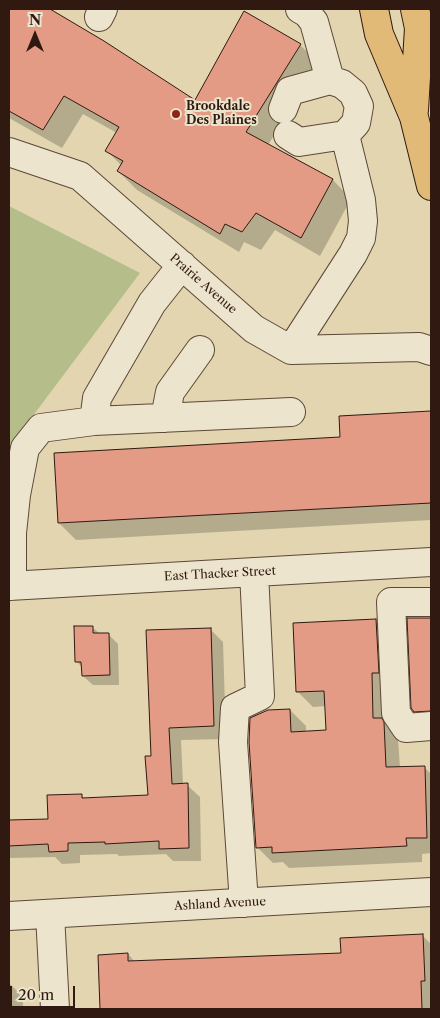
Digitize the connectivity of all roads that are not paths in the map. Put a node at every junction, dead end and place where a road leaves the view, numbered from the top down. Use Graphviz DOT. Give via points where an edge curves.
graph roads {
  1 [pos="300,9"];
  2 [pos="374,9"];
  3 [pos="415,9"];
  4 [pos="330,80"];
  5 [pos="414,116"];
  6 [pos="345,135"];
  7 [pos="9,152"];
  8 [pos="431,186"];
  9 [pos="182,265"];
  10 [pos="427,345"];
  11 [pos="200,350"];
  12 [pos="292,350"];
  13 [pos="291,412"];
  14 [pos="165,418"];
  15 [pos="94,421"];
  16 [pos="431,562"];
  17 [pos="254,572"];
  18 [pos="10,586"];
  19 [pos="431,602"];
  20 [pos="431,726"];
  21 [pos="431,892"];
  22 [pos="244,903"];
  23 [pos="50,914"];
  24 [pos="9,916"];
  25 [pos="55,1009"];
  1 -- 4 [label="street" via="314,22"];
  2 -- 5 [label="main road" via="379,34"];
  3 -- 5 [label="main road" via="419,28"];
  4 -- 6 [label="street" via="353,93 358,106 356,123"];
  4 -- 6 [label="street" via="290,91 286,122 299,142"];
  5 -- 8 [label="main road"];
  6 -- 12 [label="street" via="361,200 361,238"];
  7 -- 9 [label="street, Prairie Avenue" via="80,176"];
  9 -- 12 [label="street, Prairie Avenue" via="254,329"];
  9 -- 15 [label="street" via="152,303 97,398"];
  10 -- 12 [label="street"];
  11 -- 14 [label="street" via="170,392"];
  13 -- 14 [label="street"];
  14 -- 15 [label="street"];
  15 -- 18 [label="street" via="41,428 25,448 16,495"];
  16 -- 17 [label="street, East Thacker Street"];
  17 -- 18 [label="street, East Thacker Street"];
  17 -- 22 [label="street" via="260,696 235,708 233,742"];
  19 -- 20 [label="street" via="390,602 396,713 406,728"];
  21 -- 22 [label="street, Ashland Avenue"];
  22 -- 23 [label="street, Ashland Avenue"];
  23 -- 24 [label="street, Ashland Avenue"];
  23 -- 25 [label="street"];
}
